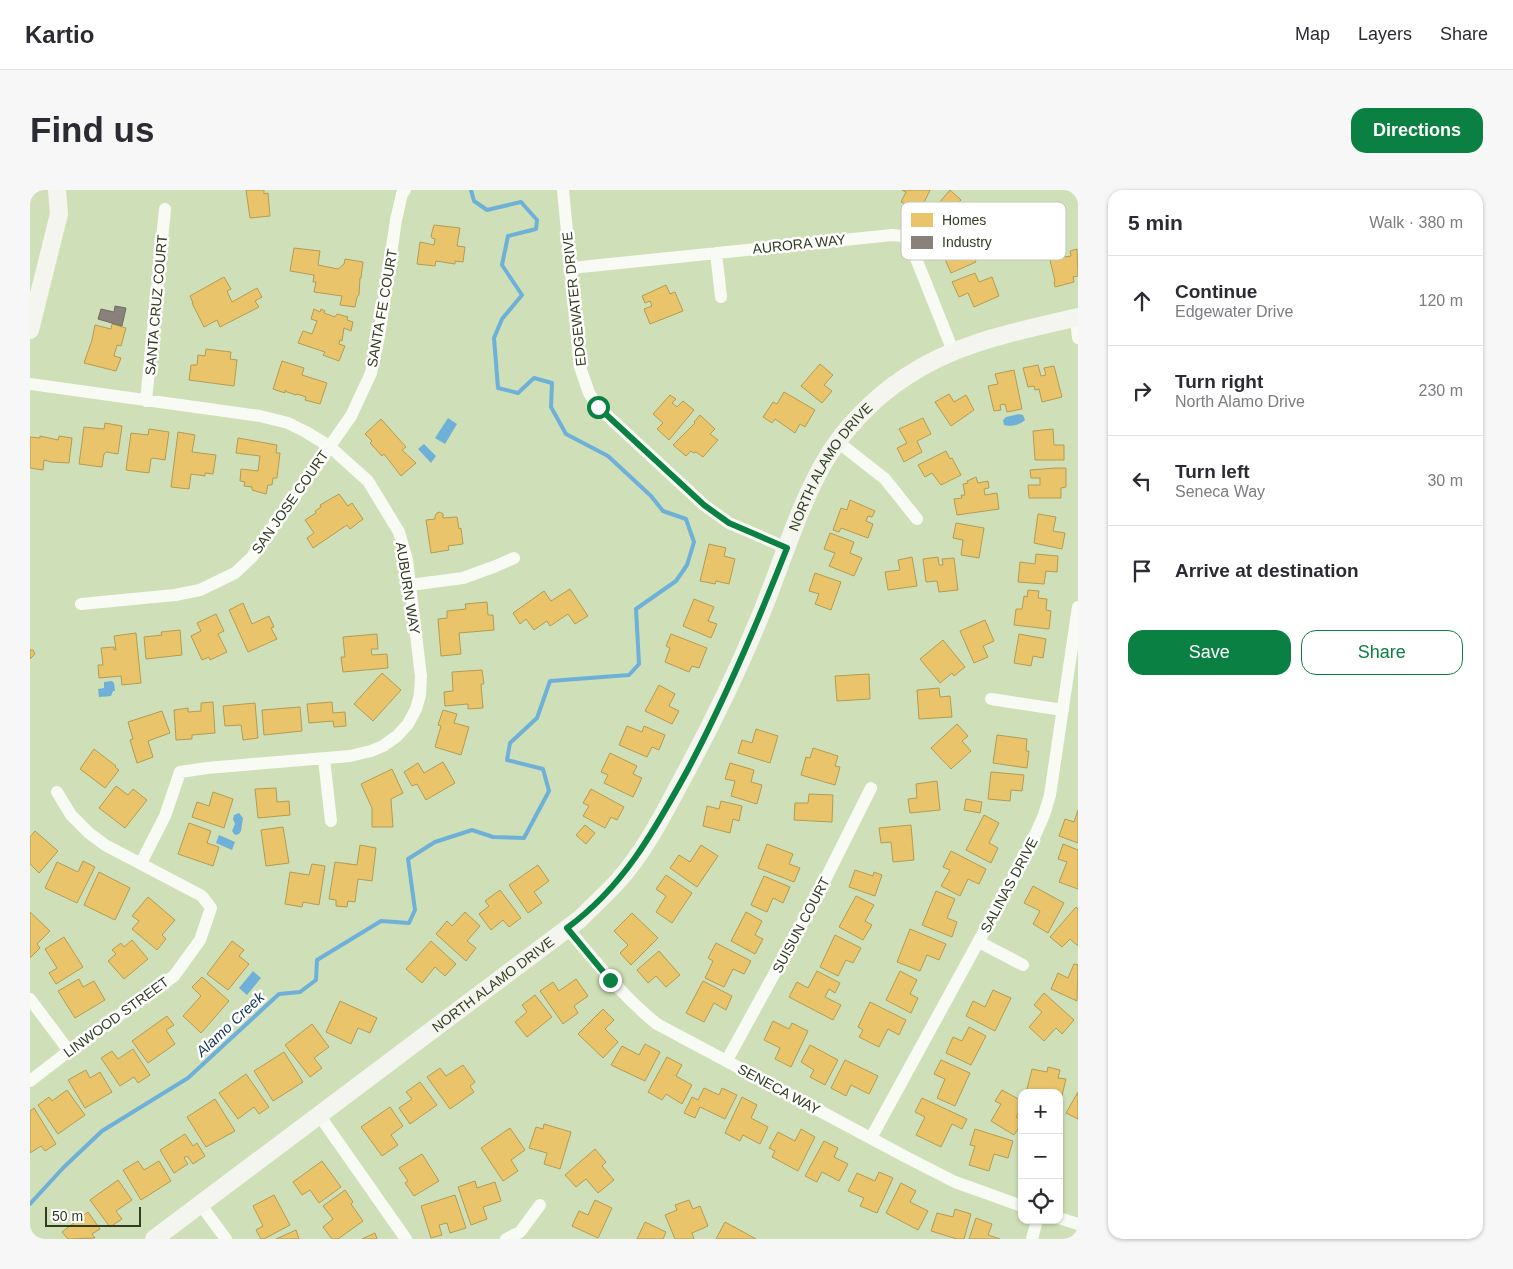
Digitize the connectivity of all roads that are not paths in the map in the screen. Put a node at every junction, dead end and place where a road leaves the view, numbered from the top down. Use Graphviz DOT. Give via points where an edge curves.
graph roads {
  1 [pos="57,190"];
  2 [pos="405,190"];
  3 [pos="563,190"];
  4 [pos="165,209"];
  5 [pos="901,236"];
  6 [pos="716,253"];
  7 [pos="917,260"];
  8 [pos="571,268"];
  9 [pos="721,297"];
  10 [pos="1077,317"];
  11 [pos="30,330"];
  12 [pos="1078,338"];
  13 [pos="953,351"];
  14 [pos="30,384"];
  15 [pos="146,401"];
  16 [pos="838,442"];
  17 [pos="329,446"];
  18 [pos="917,519"];
  19 [pos="787,548"];
  20 [pos="514,558"];
  21 [pos="410,586"];
  22 [pos="81,604"];
  23 [pos="1078,607"];
  24 [pos="991,699"];
  25 [pos="1063,710"];
  26 [pos="324,759"];
  27 [pos="871,788"];
  28 [pos="57,792"];
  29 [pos="331,821"];
  30 [pos="141,863"];
  31 [pos="567,928"];
  32 [pos="979,942"];
  33 [pos="1023,965"];
  34 [pos="30,999"];
  35 [pos="68,1051"];
  36 [pos="727,1060"];
  37 [pos="30,1081"];
  38 [pos="319,1115"];
  39 [pos="871,1138"];
  40 [pos="200,1204"];
  41 [pos="540,1205"];
  42 [pos="1018,1205"];
  43 [pos="1063,1219"];
  44 [pos="1037,1224"];
  45 [pos="1078,1224"];
  46 [pos="154,1239"];
  47 [pos="226,1239"];
  48 [pos="406,1239"];
  49 [pos="506,1239"];
  50 [pos="1032,1239"];
  1 -- 11 [label="street" via="59,214"];
  2 -- 17 [label="street, SANTA FE COURT" via="396,220 371,372 351,416"];
  3 -- 8 [label="street, EDGEWATER DRIVE"];
  4 -- 15 [label="street, SANTA CRUZ COURT"];
  5 -- 6 [label="street, AURORA WAY"];
  6 -- 8 [label="street, AURORA WAY"];
  6 -- 9 [label="street"];
  7 -- 13 [label="street, AURORA WAY"];
  8 -- 19 [label="street, EDGEWATER DRIVE" via="580,367 598,407 704,505 729,523"];
  10 -- 12 [label="street"];
  10 -- 13 [label="street, NORTH ALAMO DRIVE"];
  13 -- 16 [label="street, NORTH ALAMO DRIVE" via="907,375 886,391"];
  14 -- 15 [label="street, AUBURN WAY"];
  15 -- 17 [label="street, AUBURN WAY" via="260,416 288,423"];
  16 -- 18 [label="street" via="885,479"];
  16 -- 19 [label="street, NORTH ALAMO DRIVE" via="815,481"];
  17 -- 21 [label="street, AUBURN WAY" via="368,481 399,532"];
  17 -- 22 [label="street, SAN JOSE COURT" via="267,539 235,572 200,590"];
  19 -- 31 [label="street, NORTH ALAMO DRIVE" via="705,738 666,811 619,880"];
  20 -- 21 [label="street" via="463,578"];
  21 -- 26 [label="street, AUBURN WAY" via="421,676 416,709 408,724 383,746 350,756"];
  23 -- 25 [label="street, SALINAS DRIVE"];
  24 -- 25 [label="street"];
  25 -- 32 [label="street, SALINAS DRIVE" via="1044,815"];
  26 -- 29 [label="street"];
  26 -- 30 [label="street, AUBURN WAY" via="180,772 165,816"];
  27 -- 36 [label="street, SUISUN COURT" via="817,896"];
  28 -- 30 [label="street, LINWOOD STREET" via="71,815 90,833 105,845"];
  30 -- 35 [label="street, LINWOOD STREET" via="202,896 211,908 200,940 174,976"];
  31 -- 36 [label="street, SENECA WAY" via="635,1006 657,1024"];
  31 -- 38 [label="street, NORTH ALAMO DRIVE"];
  32 -- 33 [label="street"];
  32 -- 39 [label="street, SALINAS DRIVE"];
  34 -- 35 [label="street"];
  35 -- 37 [label="street, LINWOOD STREET"];
  36 -- 39 [label="street, SENECA WAY"];
  38 -- 40 [label="street, NORTH ALAMO DRIVE"];
  38 -- 48 [label="street"];
  39 -- 42 [label="street, SENECA WAY" via="956,1182"];
  40 -- 46 [label="street, NORTH ALAMO DRIVE"];
  40 -- 47 [label="street"];
  41 -- 49 [label="street" via="520,1232"];
  43 -- 45 [label="street"];
  44 -- 50 [label="street"];
}
